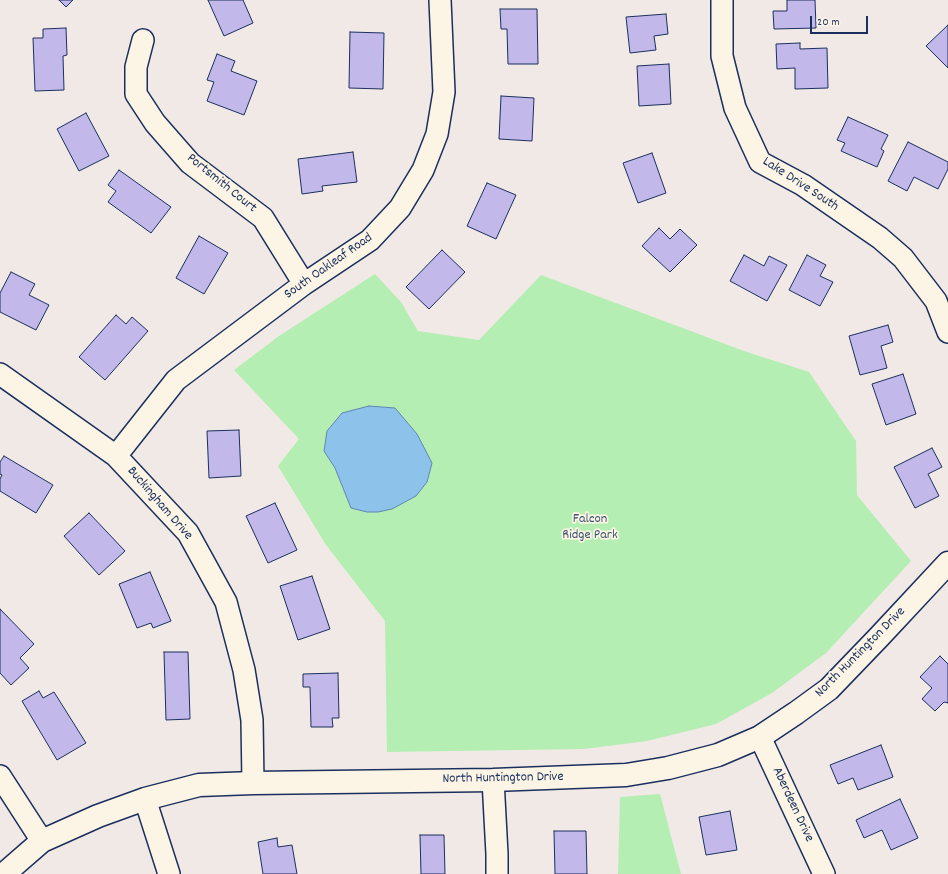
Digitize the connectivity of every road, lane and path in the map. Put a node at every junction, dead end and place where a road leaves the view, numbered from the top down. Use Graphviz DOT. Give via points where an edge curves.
graph roads {
  1 [pos="440,0"];
  2 [pos="722,0"];
  3 [pos="143,40"];
  4 [pos="304,284"];
  5 [pos="948,332"];
  6 [pos="0,374"];
  7 [pos="116,456"];
  8 [pos="946,569"];
  9 [pos="760,736"];
  10 [pos="0,776"];
  11 [pos="493,780"];
  12 [pos="253,783"];
  13 [pos="145,799"];
  14 [pos="42,841"];
  15 [pos="4,874"];
  16 [pos="170,874"];
  17 [pos="497,874"];
  18 [pos="824,874"];
  1 -- 4 [label="street, South Oakleaf Road" via="444,92 437,134 423,170 400,208 370,240"];
  2 -- 5 [label="street, Lake Drive South" via="722,56 735,108 760,162 802,185 880,238 904,258 936,301"];
  3 -- 4 [label="street, Portsmith Court" via="136,68 136,94 155,123 190,163 263,218"];
  4 -- 7 [label="street, South Oakleaf Road" via="176,380"];
  6 -- 7 [label="street, Buckingham Drive"];
  7 -- 12 [label="street, Buckingham Drive" via="188,533 226,602 244,670 252,720"];
  8 -- 9 [label="street, North Huntington Drive" via="829,689"];
  9 -- 11 [label="street, North Huntington Drive" via="718,755 668,768 626,775"];
  9 -- 18 [label="street, Aberdeen Drive"];
  10 -- 14 [label="street"];
  11 -- 12 [label="street, North Huntington Drive"];
  11 -- 17 [label="street"];
  12 -- 13 [label="street, North Huntington Drive" via="199,785"];
  13 -- 14 [label="street, North Huntington Drive" via="98,816"];
  13 -- 16 [label="street"];
  14 -- 15 [label="street, North Huntington Drive"];
}
